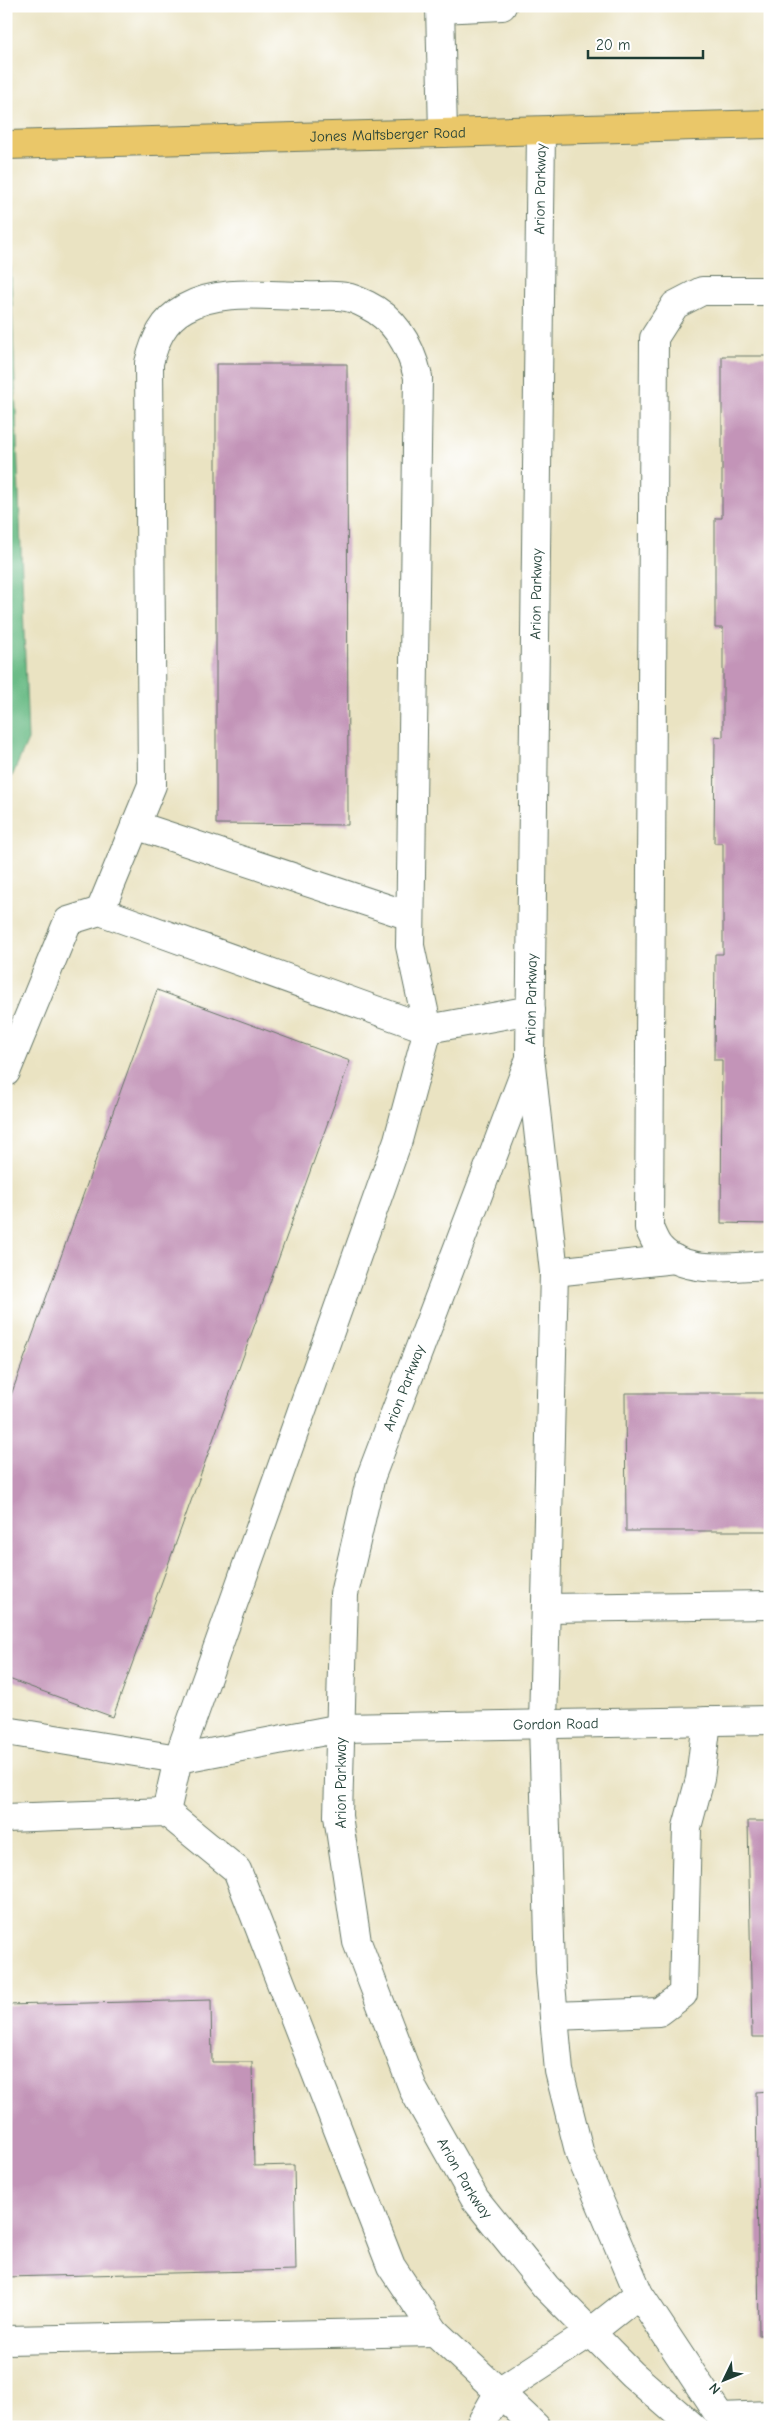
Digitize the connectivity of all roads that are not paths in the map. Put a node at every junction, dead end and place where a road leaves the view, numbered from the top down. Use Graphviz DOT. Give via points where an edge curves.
graph roads {
  1 [pos="502,6"];
  2 [pos="440,8"];
  3 [pos="770,124"];
  4 [pos="541,131"];
  5 [pos="443,134"];
  6 [pos="6,145"];
  7 [pos="770,291"];
  8 [pos="135,825"];
  9 [pos="100,911"];
  10 [pos="410,916"];
  11 [pos="531,1010"];
  12 [pos="428,1029"];
  13 [pos="530,1057"];
  14 [pos="6,1072"];
  15 [pos="674,1259"];
  16 [pos="770,1265"];
  17 [pos="554,1272"];
  18 [pos="770,1605"];
  19 [pos="546,1608"];
  20 [pos="770,1720"];
  21 [pos="706,1721"];
  22 [pos="543,1724"];
  23 [pos="341,1728"];
  24 [pos="6,1731"];
  25 [pos="178,1758"];
  26 [pos="166,1812"];
  27 [pos="6,1818"];
  28 [pos="554,2016"];
  29 [pos="639,2294"];
  30 [pos="435,2332"];
  31 [pos="591,2332"];
  32 [pos="6,2340"];
  33 [pos="498,2392"];
  34 [pos="770,2415"];
  35 [pos="724,2422"];
  36 [pos="479,2427"];
  37 [pos="536,2427"];
  38 [pos="692,2427"];
  1 -- 2 [label="street"];
  2 -- 5 [label="street"];
  3 -- 4 [label="main road, Jones Maltsberger Road"];
  4 -- 5 [label="main road, Jones Maltsberger Road"];
  4 -- 11 [label="street, Arion Parkway"];
  5 -- 6 [label="main road, Jones Maltsberger Road"];
  7 -- 15 [label="street" via="702,291 675,305 654,338 649,1228 660,1248"];
  8 -- 9 [label="street"];
  8 -- 10 [label="street"];
  8 -- 10 [label="street" via="152,785 149,363 155,339 167,322 185,308 224,296 346,297 369,306 387,319 413,355 418,377"];
  9 -- 12 [label="street"];
  9 -- 14 [label="street" via="68,921"];
  10 -- 12 [label="street" via="410,946"];
  11 -- 12 [label="street"];
  11 -- 13 [label="street, Arion Parkway"];
  12 -- 25 [label="street" via="398,1140"];
  13 -- 17 [label="street, Arion Parkway"];
  13 -- 23 [label="street, Arion Parkway" via="371,1476 344,1594"];
  15 -- 16 [label="street" via="694,1266"];
  15 -- 17 [label="street"];
  17 -- 19 [label="street, Arion Parkway"];
  18 -- 19 [label="street"];
  19 -- 22 [label="street, Arion Parkway"];
  20 -- 21 [label="street, Gordon Road"];
  21 -- 22 [label="street, Gordon Road"];
  21 -- 28 [label="street" via="700,1779 687,1827 683,1994 659,2012"];
  22 -- 23 [label="street, Gordon Road"];
  22 -- 28 [label="street, Arion Parkway"];
  23 -- 25 [label="street, Gordon Road"];
  23 -- 31 [label="street, Arion Parkway" via="338,1816 357,1942 414,2091 475,2200 546,2287"];
  24 -- 25 [label="street, Gordon Road"];
  25 -- 26 [label="street"];
  26 -- 27 [label="street"];
  26 -- 30 [label="street" via="237,1870 391,2266"];
  28 -- 29 [label="street, Arion Parkway" via="560,2071 580,2155"];
  29 -- 31 [label="street"];
  29 -- 35 [label="street, Arion Parkway"];
  30 -- 32 [label="street"];
  30 -- 33 [label="street"];
  31 -- 33 [label="street"];
  31 -- 38 [label="street, Arion Parkway" via="632,2374"];
  33 -- 36 [label="street"];
  33 -- 37 [label="street"];
  34 -- 35 [label="street"];
}
